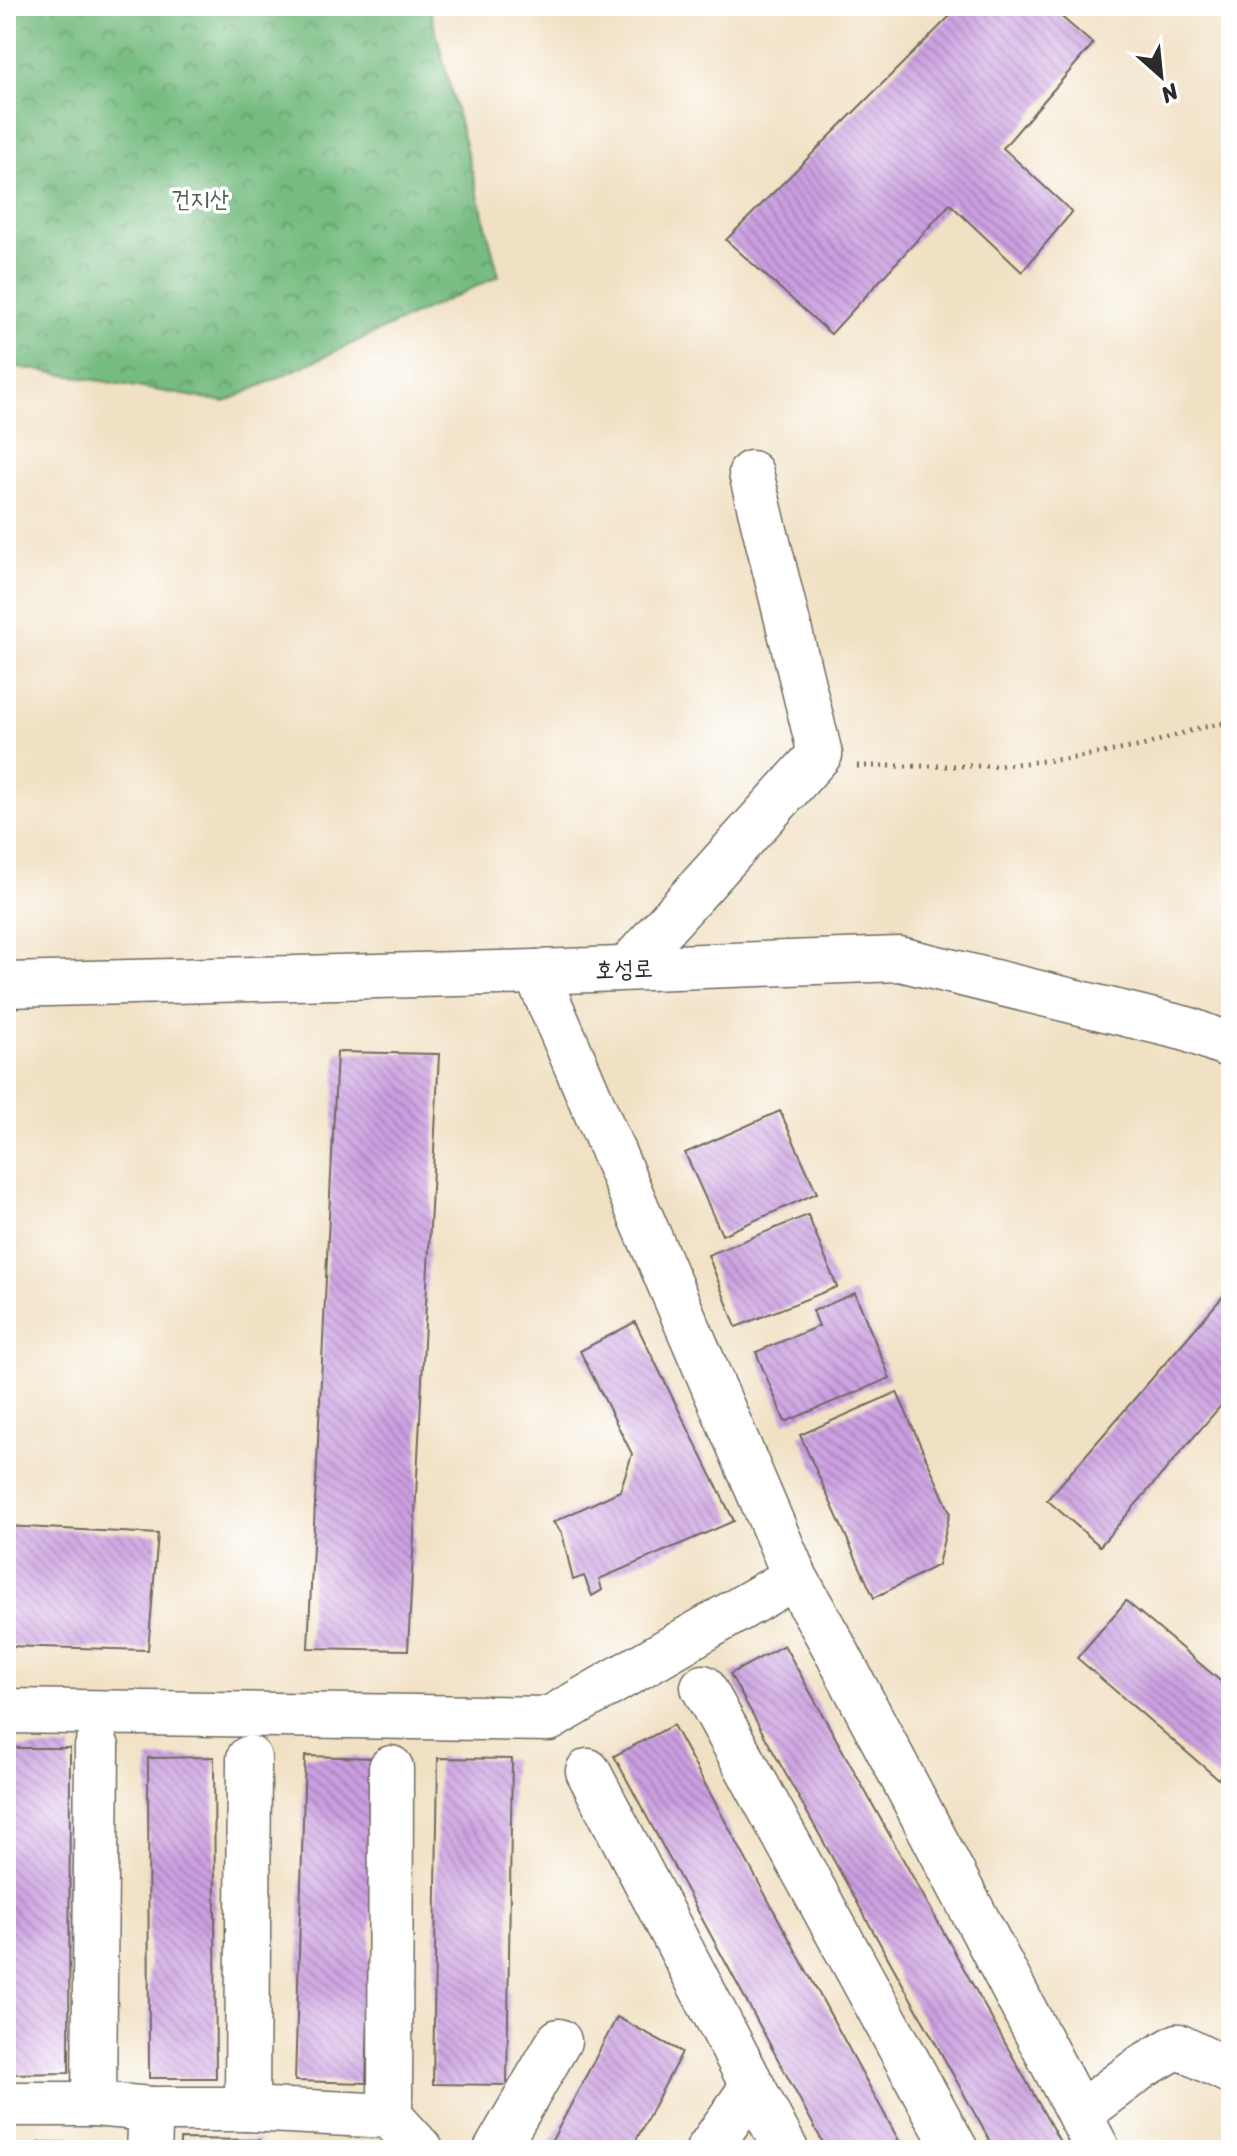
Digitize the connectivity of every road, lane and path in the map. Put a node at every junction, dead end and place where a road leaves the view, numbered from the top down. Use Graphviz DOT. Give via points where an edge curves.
graph roads {
  1 [pos="751,473"];
  2 [pos="1231,722"];
  3 [pos="800,777"];
  4 [pos="627,968"];
  5 [pos="536,972"];
  6 [pos="6,985"];
  7 [pos="1231,1046"];
  8 [pos="795,1577"];
  9 [pos="703,1687"];
  10 [pos="6,1711"];
  11 [pos="97,1747"];
  12 [pos="249,1758"];
  13 [pos="391,1768"];
  14 [pos="588,1771"];
  15 [pos="559,2041"];
  16 [pos="1231,2072"];
  17 [pos="752,2087"];
  18 [pos="6,2104"];
  19 [pos="94,2104"];
  20 [pos="247,2109"];
  21 [pos="390,2116"];
  22 [pos="150,2130"];
  23 [pos="1089,2132"];
  24 [pos="421,2150"];
  25 [pos="496,2150"];
  26 [pos="708,2150"];
  27 [pos="786,2150"];
  28 [pos="956,2150"];
  1 -- 3 [label="street" via="820,754"];
  2 -- 3 [label="path" via="1073,758 995,766 848,766"];
  3 -- 4 [label="street"];
  4 -- 5 [label="street, 호성로"];
  4 -- 7 [label="street, 호성로" via="900,959 1187,1029"];
  5 -- 6 [label="street, 호성로"];
  5 -- 8 [label="street"];
  8 -- 10 [label="street" via="549,1719"];
  8 -- 23 [label="street"];
  9 -- 28 [label="street"];
  11 -- 19 [label="street"];
  12 -- 20 [label="street"];
  13 -- 21 [label="street"];
  14 -- 17 [label="street"];
  15 -- 25 [label="street"];
  16 -- 23 [label="street" via="1178,2046 1143,2066"];
  17 -- 26 [label="street"];
  17 -- 27 [label="street"];
  18 -- 19 [label="street"];
  19 -- 22 [label="street"];
  20 -- 21 [label="street"];
  20 -- 22 [label="street"];
  21 -- 24 [label="street"];
}
